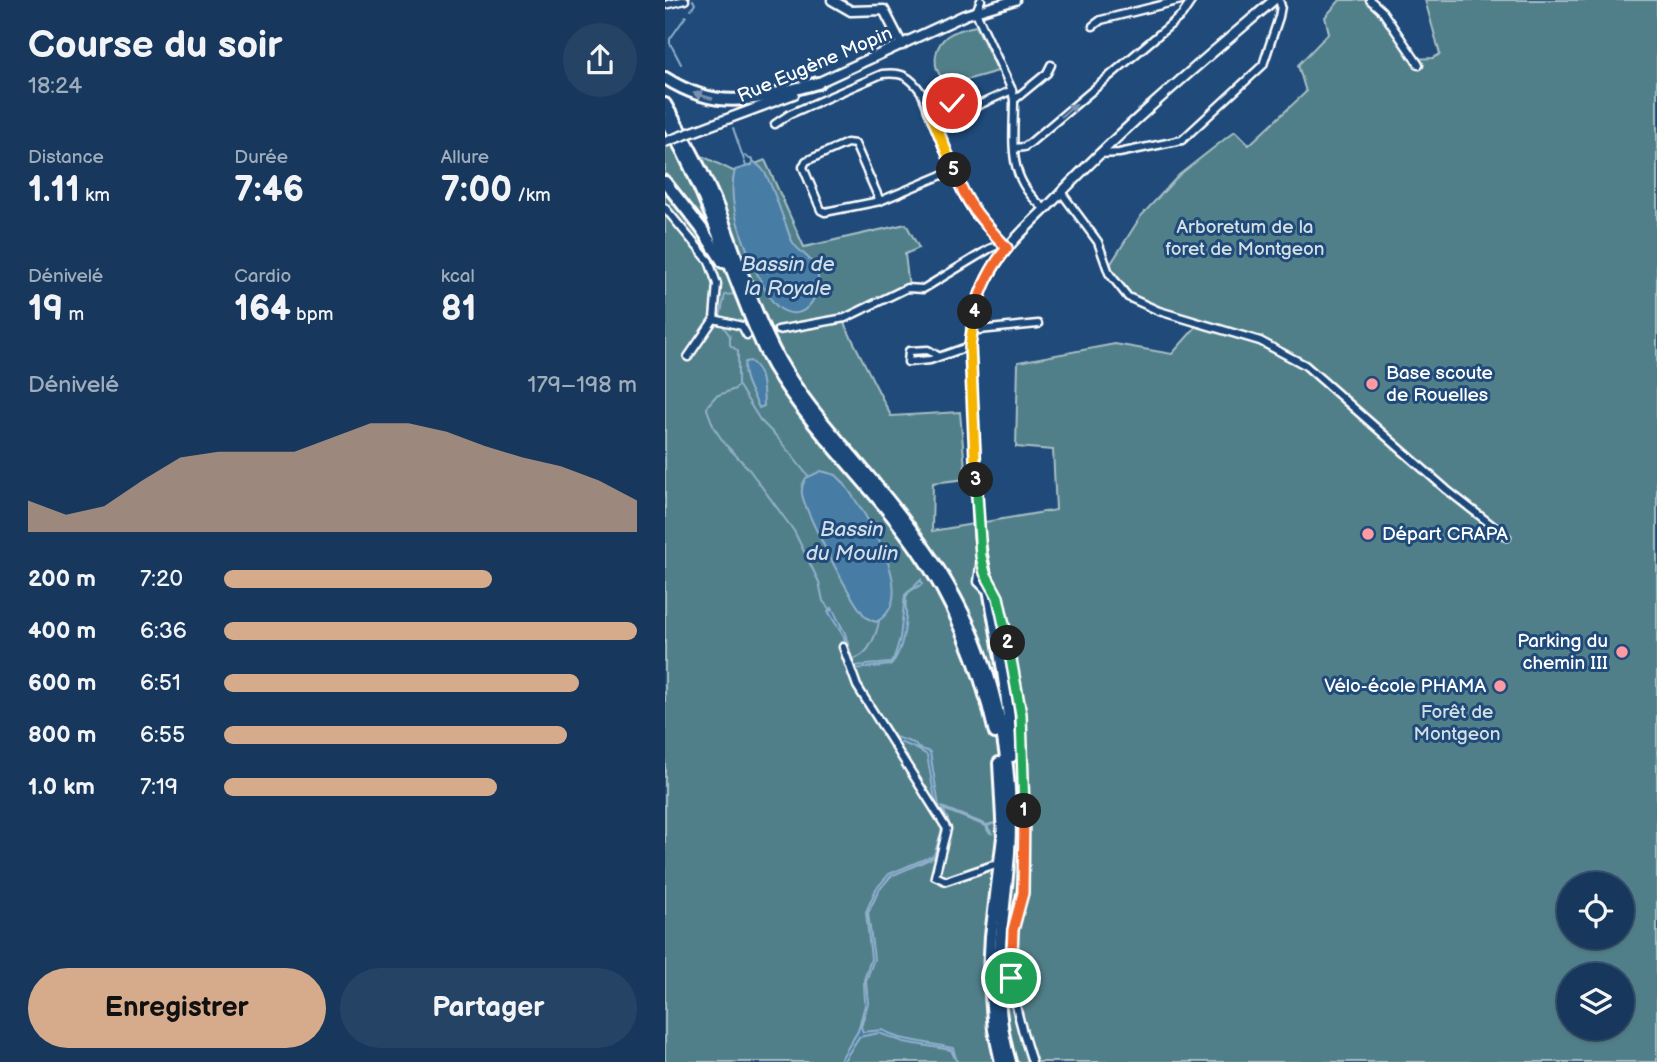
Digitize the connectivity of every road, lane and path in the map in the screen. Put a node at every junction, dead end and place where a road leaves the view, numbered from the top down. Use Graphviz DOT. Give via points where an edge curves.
graph roads {
  1 [pos="685,0"];
  2 [pos="832,0"];
  3 [pos="981,0"];
  4 [pos="1015,0"];
  5 [pos="1181,0"];
  6 [pos="1192,0"];
  7 [pos="1277,0"];
  8 [pos="1370,0"];
  9 [pos="665,5"];
  10 [pos="976,12"];
  11 [pos="1093,26"];
  12 [pos="902,45"];
  13 [pos="1051,65"];
  14 [pos="1419,65"];
  15 [pos="665,78"];
  16 [pos="818,83"];
  17 [pos="1012,90"];
  18 [pos="1014,100"];
  19 [pos="665,104"];
  20 [pos="929,109"];
  21 [pos="665,119"];
  22 [pos="775,124"];
  23 [pos="665,142"];
  24 [pos="1014,148"];
  25 [pos="1099,154"];
  26 [pos="954,170"];
  27 [pos="665,182"];
  28 [pos="1061,192"];
  29 [pos="880,201"];
  30 [pos="665,208"];
  31 [pos="1045,209"];
  32 [pos="1005,246"];
  33 [pos="750,314"];
  34 [pos="714,319"];
  35 [pos="1038,324"];
  36 [pos="971,327"];
  37 [pos="778,330"];
  38 [pos="747,335"];
  39 [pos="970,346"];
  40 [pos="938,356"];
  41 [pos="688,357"];
  42 [pos="1507,537"];
  43 [pos="981,556"];
  44 [pos="992,588"];
  45 [pos="843,647"];
  46 [pos="1009,853"];
  47 [pos="993,865"];
  48 [pos="1015,868"];
  49 [pos="1024,870"];
  50 [pos="1001,1062"];
  51 [pos="1010,1062"];
  52 [pos="1032,1062"];
  1 -- 9 [label="street"];
  2 -- 12 [label="street" via="851,11 884,10"];
  3 -- 10 [label="street"];
  4 -- 10 [label="street, Rue Eugène Mopin"];
  5 -- 11 [label="street"];
  24 -- 6 [label="street, one-way" via="1030,143 1182,15"];
  7 -- 25 [label="street" via="1144,110"];
  7 -- 25 [label="street" via="1279,17 1263,65 1182,140"];
  8 -- 14 [label="street"];
  10 -- 12 [label="street, Rue Eugène Mopin"];
  10 -- 17 [label="street"];
  12 -- 16 [label="street, Rue Eugène Mopin"];
  13 -- 18 [label="street"];
  16 -- 15 [label="highway, one-way" via="730,102 695,95"];
  16 -- 23 [label="street, Rue Eugène Mopin, bridge"];
  17 -- 18 [label="street"];
  17 -- 20 [label="street" via="970,109 945,102"];
  18 -- 24 [label="street"];
  19 -- 46 [label="highway" via="699,166 780,361 810,406 920,539 971,627 988,674 1003,740 1010,801"];
  20 -- 22 [label="street" via="906,75 882,74"];
  20 -- 26 [label="street"];
  21 -- 33 [label="highway" via="697,179"];
  24 -- 31 [label="street" via="1019,181"];
  25 -- 28 [label="street"];
  26 -- 29 [label="street"];
  26 -- 32 [label="street" via="974,213"];
  27 -- 33 [label="highway" via="717,250"];
  28 -- 31 [label="street"];
  28 -- 42 [label="street" via="1098,242 1109,273 1128,297 1260,341 1305,365"];
  29 -- 29 [label="street" via="825,212 803,167 806,161 847,143 855,144"];
  30 -- 34 [label="street" via="709,261 717,284"];
  31 -- 32 [label="street"];
  32 -- 36 [label="street" via="981,290"];
  32 -- 37 [label="street" via="980,254 923,289 907,288 845,318"];
  33 -- 50 [label="highway" via="772,364 804,412 892,516 937,580 979,673 1001,779 1003,837 989,973 993,1030"];
  34 -- 38 [label="street" via="743,326"];
  34 -- 41 [label="street"];
  35 -- 36 [label="street"];
  36 -- 39 [label="street"];
  39 -- 40 [label="street"];
  39 -- 43 [label="street"];
  43 -- 44 [label="street"];
  43 -- 44 [label="street" via="978,582 985,589"];
  44 -- 46 [label="highway" via="1010,718 1014,796"];
  44 -- 49 [label="street" via="1021,714"];
  45 -- 47 [label="street" via="857,686 945,826 935,876 946,881"];
  46 -- 51 [label="highway" via="997,984"];
  48 -- 49 [label="street"];
  49 -- 52 [label="street" via="1013,930 1011,978"];
}
